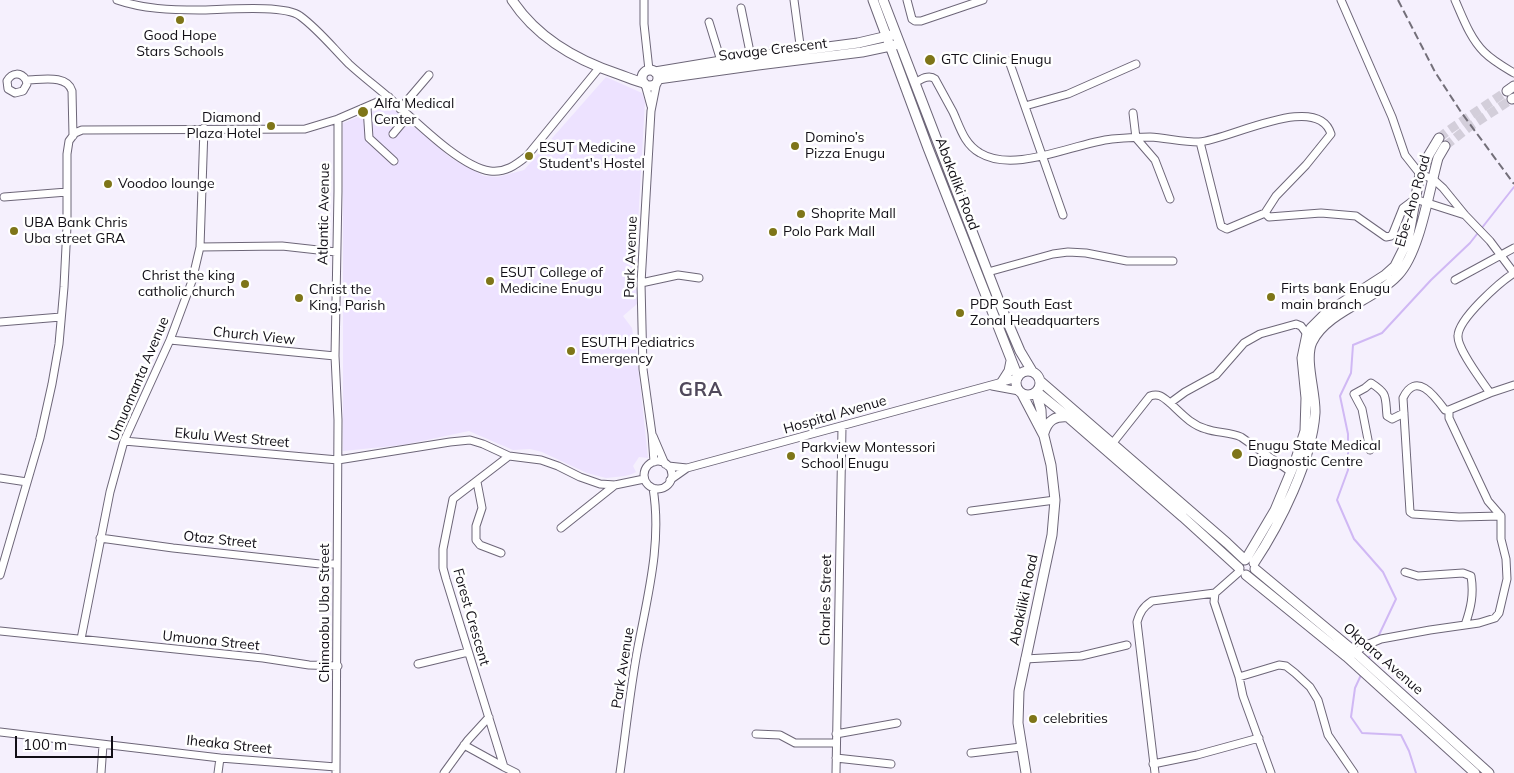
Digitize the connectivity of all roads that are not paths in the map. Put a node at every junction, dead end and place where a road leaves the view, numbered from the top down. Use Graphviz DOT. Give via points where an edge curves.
graph roads {
  1 [pos="117,0"];
  2 [pos="512,0"];
  3 [pos="644,0"];
  4 [pos="794,0"];
  5 [pos="874,0"];
  6 [pos="883,0"];
  7 [pos="907,0"];
  8 [pos="983,0"];
  9 [pos="1341,0"];
  10 [pos="1455,0"];
  11 [pos="741,8"];
  12 [pos="709,22"];
  13 [pos="892,35"];
  14 [pos="896,45"];
  15 [pos="801,52"];
  16 [pos="751,57"];
  17 [pos="721,61"];
  18 [pos="1009,61"];
  19 [pos="1136,64"];
  20 [pos="599,68"];
  21 [pos="690,71"];
  22 [pos="1514,73"];
  23 [pos="429,75"];
  24 [pos="621,75"];
  25 [pos="652,75"];
  26 [pos="26,80"];
  27 [pos="915,83"];
  28 [pos="645,84"];
  29 [pos="389,97"];
  30 [pos="1025,106"];
  31 [pos="367,107"];
  32 [pos="400,109"];
  33 [pos="652,111"];
  34 [pos="1132,113"];
  35 [pos="408,116"];
  36 [pos="338,120"];
  37 [pos="204,128"];
  38 [pos="393,134"];
  39 [pos="73,136"];
  40 [pos="1136,138"];
  41 [pos="1439,138"];
  42 [pos="1200,142"];
  43 [pos="1445,146"];
  44 [pos="1041,155"];
  45 [pos="394,161"];
  46 [pos="1420,174"];
  47 [pos="1432,179"];
  48 [pos="66,192"];
  49 [pos="4,197"];
  50 [pos="1170,199"];
  51 [pos="1415,199"];
  52 [pos="1426,203"];
  53 [pos="1265,213"];
  54 [pos="1063,215"];
  55 [pos="1465,215"];
  56 [pos="975,240"];
  57 [pos="965,242"];
  58 [pos="200,247"];
  59 [pos="1514,248"];
  60 [pos="336,252"];
  61 [pos="1501,256"];
  62 [pos="1173,260"];
  63 [pos="988,272"];
  64 [pos="699,278"];
  65 [pos="1455,280"];
  66 [pos="641,283"];
  67 [pos="61,317"];
  68 [pos="0,322"];
  69 [pos="1308,334"];
  70 [pos="170,340"];
  71 [pos="335,356"];
  72 [pos="1011,361"];
  73 [pos="1032,371"];
  74 [pos="1017,378"];
  75 [pos="1040,381"];
  76 [pos="1002,382"];
  77 [pos="1514,385"];
  78 [pos="990,386"];
  79 [pos="1020,392"];
  80 [pos="1036,392"];
  81 [pos="1490,393"];
  82 [pos="1170,403"];
  83 [pos="1449,410"];
  84 [pos="1404,413"];
  85 [pos="1068,417"];
  86 [pos="842,427"];
  87 [pos="652,434"];
  88 [pos="1043,434"];
  89 [pos="124,441"];
  90 [pos="1112,444"];
  91 [pos="1370,450"];
  92 [pos="509,456"];
  93 [pos="338,460"];
  94 [pos="654,462"];
  95 [pos="666,465"];
  96 [pos="1130,465"];
  97 [pos="688,468"];
  98 [pos="1291,472"];
  99 [pos="0,478"];
  100 [pos="644,479"];
  101 [pos="670,480"];
  102 [pos="27,482"];
  103 [pos="477,482"];
  104 [pos="615,485"];
  105 [pos="653,488"];
  106 [pos="661,488"];
  107 [pos="1055,500"];
  108 [pos="655,508"];
  109 [pos="971,512"];
  110 [pos="1501,516"];
  111 [pos="561,528"];
  112 [pos="100,538"];
  113 [pos="502,553"];
  114 [pos="1250,563"];
  115 [pos="337,564"];
  116 [pos="1242,571"];
  117 [pos="1405,572"];
  118 [pos="0,575"];
  119 [pos="1215,593"];
  120 [pos="1465,625"];
  121 [pos="0,631"];
  122 [pos="81,639"];
  123 [pos="1127,645"];
  124 [pos="468,652"];
  125 [pos="1347,657"];
  126 [pos="1025,659"];
  127 [pos="418,664"];
  128 [pos="1363,664"];
  129 [pos="338,666"];
  130 [pos="1239,677"];
  131 [pos="489,718"];
  132 [pos="897,723"];
  133 [pos="0,732"];
  134 [pos="756,734"];
  135 [pos="836,734"];
  136 [pos="1259,738"];
  137 [pos="836,743"];
  138 [pos="103,745"];
  139 [pos="464,745"];
  140 [pos="1021,747"];
  141 [pos="971,754"];
  142 [pos="220,758"];
  143 [pos="836,758"];
  144 [pos="891,764"];
  145 [pos="1153,764"];
  146 [pos="504,767"];
  147 [pos="336,770"];
  148 [pos="100,773"];
  149 [pos="218,773"];
  150 [pos="444,773"];
  151 [pos="516,773"];
  152 [pos="620,773"];
  153 [pos="836,773"];
  154 [pos="1026,773"];
  155 [pos="1155,773"];
  156 [pos="1271,773"];
  157 [pos="1354,773"];
  158 [pos="1475,773"];
  159 [pos="1489,773"];
  1 -- 29 [label="street" via="162,9 269,9 296,13"];
  2 -- 20 [label="main road" via="548,39"];
  3 -- 25 [label="street, Park Avenue" via="644,24"];
  4 -- 15 [label="street"];
  5 -- 13 [label="main road, Abakaliki Road"];
  6 -- 13 [label="main road, Abakaliki Road"];
  7 -- 8 [label="street" via="915,21"];
  9 -- 46 [label="street" via="1405,155"];
  10 -- 22 [label="street" via="1467,28 1484,52"];
  11 -- 16 [label="street"];
  12 -- 17 [label="street"];
  13 -- 14 [label="main road, Abakaliki Road"];
  13 -- 15 [label="main road, Savage Crescent"];
  14 -- 21 [label="main road, Savage Crescent" via="862,52"];
  14 -- 27 [label="main road, Abakaliki Road"];
  14 -- 57 [label="main road, Abakaliki Road" via="928,148"];
  15 -- 16 [label="main road, Savage Crescent"];
  16 -- 17 [label="main road, Savage Crescent"];
  17 -- 21 [label="main road, Savage Crescent"];
  18 -- 30 [label="street"];
  19 -- 30 [label="street" via="1068,94"];
  20 -- 24 [label="main road"];
  20 -- 35 [label="street" via="527,156 516,166 502,171 485,170 467,162"];
  21 -- 25 [label="main road, Savage Crescent"];
  23 -- 32 [label="street"];
  24 -- 25 [label="main road"];
  24 -- 28 [label="main road"];
  25 -- 28 [label="main road" via="642,78"];
  25 -- 28 [label="main road" via="652,86"];
  25 -- 33 [label="street, Park Avenue"];
  26 -- 39 [label="street" via="60,80 70,85"];
  27 -- 44 [label="street" via="928,76 935,79 968,143 981,154 1004,161"];
  27 -- 56 [label="main road, Abakaliki Road"];
  28 -- 33 [label="street"];
  29 -- 31 [label="street"];
  29 -- 32 [label="street"];
  30 -- 44 [label="street"];
  31 -- 36 [label="street"];
  31 -- 45 [label="street" via="369,138"];
  32 -- 35 [label="street"];
  33 -- 66 [label="street, Park Avenue"];
  34 -- 40 [label="street"];
  35 -- 38 [label="street"];
  36 -- 37 [label="street" via="305,128"];
  36 -- 60 [label="street, Atlantic Avenue"];
  37 -- 39 [label="street" via="82,130"];
  37 -- 58 [label="street, Umuomanta Avenue"];
  39 -- 48 [label="street" via="67,154"];
  40 -- 42 [label="street"];
  40 -- 44 [label="street" via="1111,139"];
  40 -- 50 [label="street" via="1155,160"];
  41 -- 46 [label="main road, Ebe-Ano Road"];
  42 -- 53 [label="street" via="1222,228 1227,229"];
  42 -- 53 [label="street" via="1287,117 1311,116 1328,126 1331,134 1328,139 1276,196"];
  43 -- 47 [label="main road, Ebe-Ano Road"];
  44 -- 54 [label="street"];
  46 -- 47 [label="street"];
  46 -- 51 [label="main road, Ebe-Ano Road"];
  47 -- 52 [label="main road, Ebe-Ano Road"];
  47 -- 55 [label="street"];
  48 -- 49 [label="street"];
  48 -- 67 [label="street"];
  51 -- 52 [label="street"];
  51 -- 53 [label="street" via="1403,208 1393,233 1386,238 1356,216 1321,212 1269,216"];
  51 -- 69 [label="main road, Ebe-Ano Road" via="1408,240 1395,266 1326,313"];
  52 -- 55 [label="street"];
  52 -- 114 [label="main road, Ebe-Ano Road" via="1411,258 1400,274 1332,320 1311,345 1315,406 1311,436 1288,502 1267,542"];
  55 -- 61 [label="street"];
  56 -- 57 [label="main road"];
  56 -- 63 [label="main road, Abakaliki Road"];
  57 -- 72 [label="main road, Abakaliki Road"];
  58 -- 60 [label="street" via="282,246"];
  58 -- 70 [label="street, Umuomanta Avenue" via="192,281"];
  59 -- 61 [label="street"];
  60 -- 71 [label="street, Atlantic Avenue"];
  61 -- 65 [label="street"];
  61 -- 81 [label="street" via="1514,273 1488,293 1458,335 1460,346"];
  62 -- 63 [label="street" via="1127,261 1068,252"];
  63 -- 73 [label="main road, Abakaliki Road" via="1020,351"];
  64 -- 66 [label="street" via="678,276"];
  66 -- 87 [label="street, Park Avenue" via="643,369"];
  67 -- 68 [label="street"];
  67 -- 102 [label="street" via="52,384"];
  69 -- 82 [label="street" via="1296,324 1260,334 1244,343 1216,375"];
  69 -- 98 [label="main road, Ebe-Ano Road" via="1302,358 1306,424"];
  70 -- 71 [label="street, Church View"];
  70 -- 89 [label="street, Umuomanta Avenue"];
  71 -- 93 [label="street, Atlantic Avenue"];
  72 -- 74 [label="main road, Abakaliki Road"];
  72 -- 76 [label="main road"];
  73 -- 74 [label="main road" via="1025,371"];
  73 -- 75 [label="main road"];
  74 -- 76 [label="street, Hospital Avenue"];
  74 -- 79 [label="main road"];
  75 -- 80 [label="main road"];
  75 -- 90 [label="main road, Okpara Avenue"];
  76 -- 78 [label="street, Hospital Avenue"];
  77 -- 81 [label="street"];
  78 -- 79 [label="street"];
  78 -- 86 [label="street, Hospital Avenue"];
  79 -- 80 [label="main road" via="1030,396"];
  79 -- 88 [label="main road"];
  80 -- 85 [label="main road, Okpara Avenue"];
  80 -- 88 [label="main road"];
  81 -- 83 [label="street"];
  82 -- 90 [label="street" via="1162,396 1150,396"];
  82 -- 98 [label="street" via="1196,426 1233,433"];
  83 -- 84 [label="street" via="1445,410 1428,390 1412,386 1403,398"];
  83 -- 110 [label="street" via="1449,418 1488,501"];
  84 -- 91 [label="street" via="1392,419 1387,416 1385,395 1371,383 1354,394 1362,409"];
  84 -- 110 [label="street" via="1410,512 1459,517"];
  85 -- 88 [label="main road" via="1057,417 1049,422"];
  85 -- 96 [label="main road, Okpara Avenue"];
  86 -- 97 [label="street, Hospital Avenue"];
  86 -- 135 [label="street, Charles Street"];
  87 -- 94 [label="street"];
  87 -- 95 [label="street"];
  88 -- 107 [label="main road, Abakiliki Road"];
  89 -- 93 [label="street, Ekulu West Street"];
  89 -- 112 [label="street, Umuomanta Avenue"];
  90 -- 96 [label="main road, Okpara Avenue"];
  92 -- 93 [label="street, Ekulu West Street" via="470,440"];
  92 -- 103 [label="street, Forest Crescent"];
  92 -- 104 [label="street, Ekulu West Street" via="542,460 590,481"];
  93 -- 115 [label="street, Chimaobu Uba Street"];
  94 -- 95 [label="street"];
  94 -- 100 [label="street" via="646,467"];
  95 -- 97 [label="street"];
  95 -- 101 [label="street" via="671,472"];
  96 -- 114 [label="main road, Okpara Avenue"];
  96 -- 116 [label="main road, Okpara Avenue"];
  97 -- 101 [label="street"];
  98 -- 114 [label="main road, Ebe-Ano Road"];
  99 -- 102 [label="street"];
  100 -- 104 [label="street"];
  100 -- 105 [label="street"];
  101 -- 106 [label="street"];
  102 -- 118 [label="street"];
  103 -- 113 [label="street" via="482,508 476,540 480,545"];
  103 -- 124 [label="street, Forest Crescent" via="453,499 443,556 446,579"];
  104 -- 111 [label="street"];
  105 -- 106 [label="street"];
  105 -- 108 [label="street"];
  106 -- 108 [label="street"];
  107 -- 109 [label="street"];
  107 -- 126 [label="main road, Abakiliki Road" via="1052,535"];
  108 -- 152 [label="street, Park Avenue" via="654,567"];
  110 -- 120 [label="street" via="1507,579 1499,613 1495,618"];
  112 -- 115 [label="street, Otaz Street"];
  112 -- 122 [label="street, Umuomanta Avenue"];
  114 -- 116 [label="main road" via="1240,564"];
  114 -- 116 [label="main road" via="1253,573"];
  114 -- 128 [label="main road, Okpara Avenue"];
  115 -- 129 [label="street, Chimaobu Uba Street"];
  116 -- 119 [label="street"];
  116 -- 125 [label="main road, Okpara Avenue"];
  117 -- 120 [label="street" via="1418,576 1463,573 1471,576 1471,609"];
  119 -- 130 [label="street" via="1214,602"];
  119 -- 145 [label="street" via="1152,601 1144,607 1137,622"];
  120 -- 128 [label="street" via="1380,639 1372,643"];
  121 -- 122 [label="street, Umuona Street"];
  122 -- 129 [label="street, Umuona Street"];
  123 -- 126 [label="street" via="1081,656"];
  124 -- 127 [label="street"];
  124 -- 131 [label="street, Forest Crescent"];
  125 -- 128 [label="main road, Okpara Avenue"];
  125 -- 128 [label="street"];
  126 -- 140 [label="main road, Abakiliki Road" via="1018,705"];
  128 -- 158 [label="main road, Okpara Avenue"];
  128 -- 159 [label="main road, Okpara Avenue"];
  129 -- 147 [label="street, Chimaobu Uba Street"];
  130 -- 136 [label="street"];
  130 -- 157 [label="street" via="1279,665 1295,672 1318,700 1328,735"];
  131 -- 139 [label="street"];
  131 -- 146 [label="street, Forest Crescent"];
  132 -- 135 [label="street"];
  133 -- 138 [label="street, Iheaka Street"];
  134 -- 137 [label="street" via="780,735 795,743"];
  135 -- 137 [label="street, Charles Street"];
  136 -- 145 [label="street"];
  136 -- 156 [label="street"];
  137 -- 143 [label="street, Charles Street"];
  138 -- 142 [label="street, Iheaka Street"];
  138 -- 148 [label="street"];
  139 -- 146 [label="street"];
  139 -- 150 [label="street"];
  140 -- 141 [label="street"];
  140 -- 154 [label="main road, Abakiliki Road"];
  142 -- 147 [label="street, Iheaka Street"];
  142 -- 149 [label="street"];
  143 -- 144 [label="street"];
  143 -- 153 [label="street, Charles Street"];
  145 -- 155 [label="street"];
  146 -- 151 [label="street"];
}
